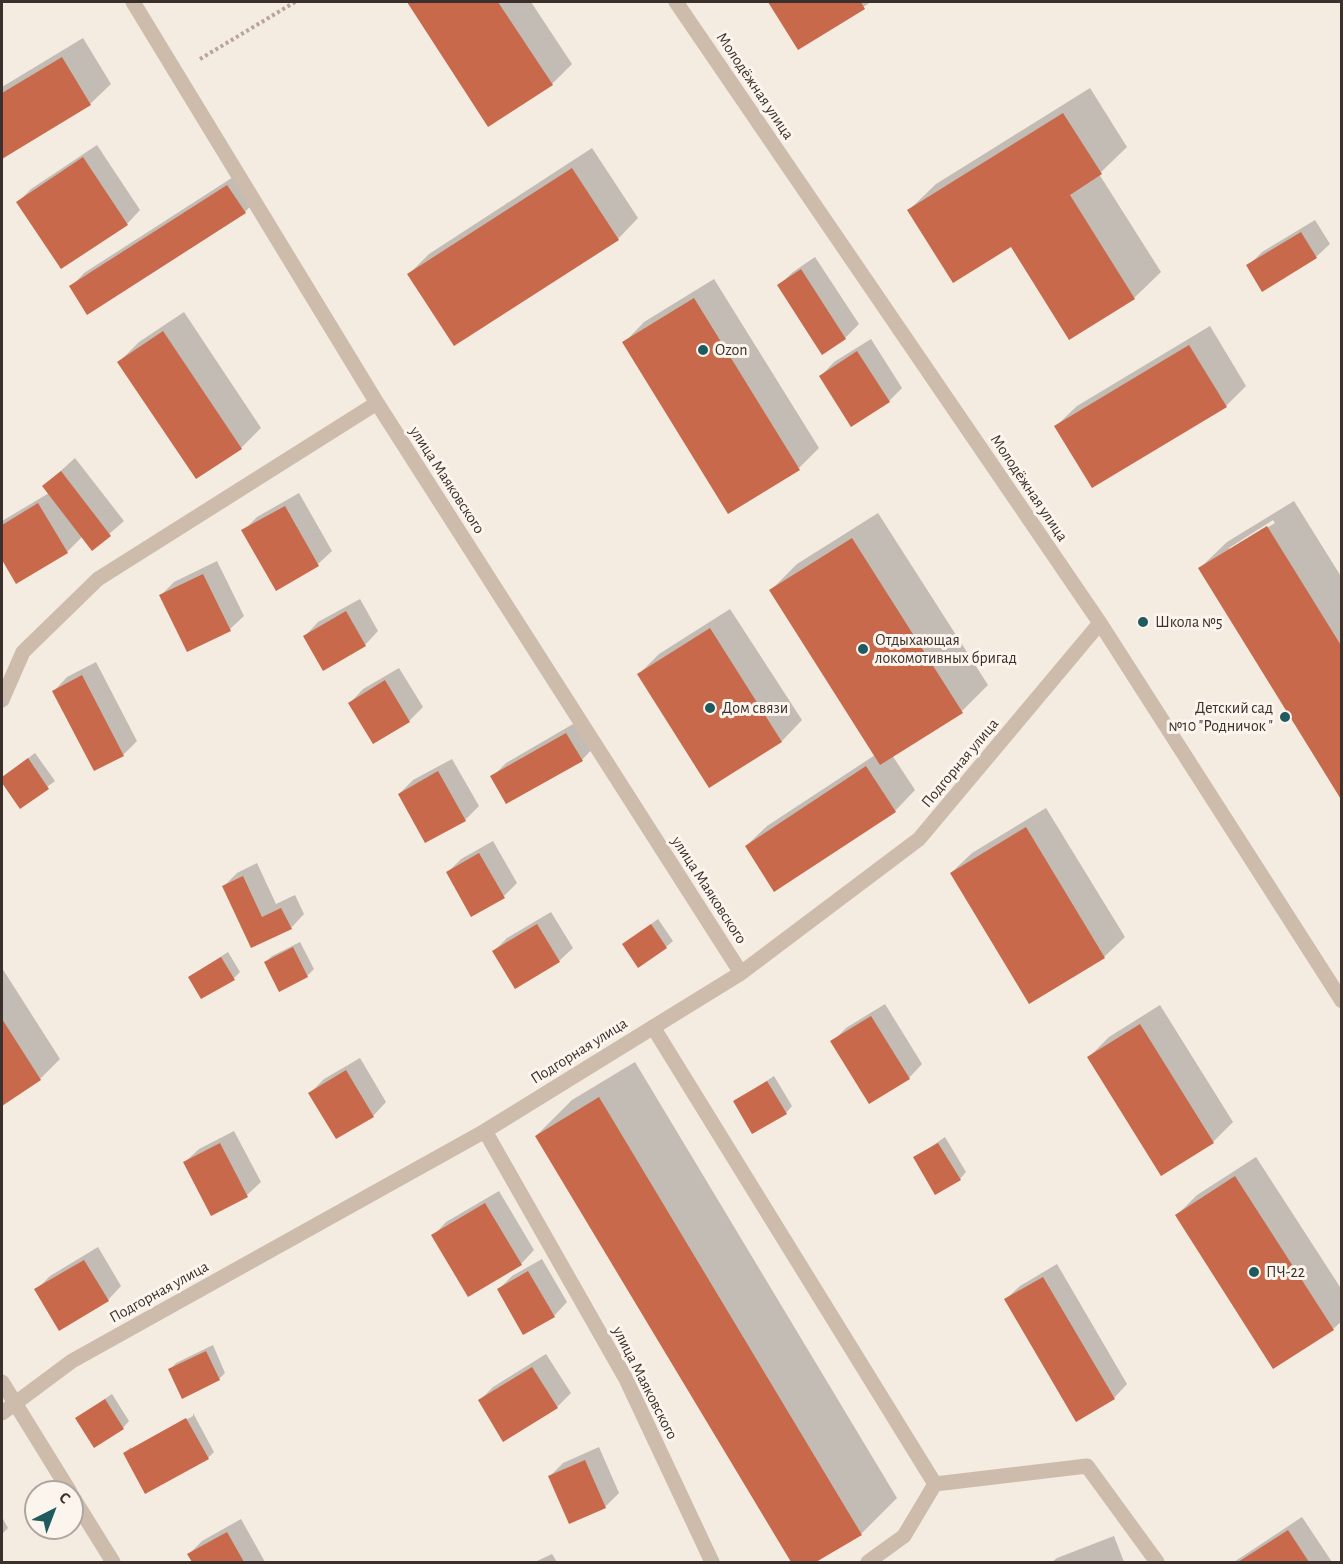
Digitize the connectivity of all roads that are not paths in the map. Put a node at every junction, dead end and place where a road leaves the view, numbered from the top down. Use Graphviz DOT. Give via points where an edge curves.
graph roads {
  1 [pos="133,2"];
  2 [pos="676,2"];
  3 [pos="377,403"];
  4 [pos="1100,624"];
  5 [pos="2,700"];
  6 [pos="741,973"];
  7 [pos="1341,1001"];
  8 [pos="653,1027"];
  9 [pos="485,1131"];
  10 [pos="2,1382"];
  11 [pos="16,1404"];
  12 [pos="2,1413"];
  13 [pos="62,1480"];
  14 [pos="935,1484"];
  15 [pos="84,1515"];
  16 [pos="113,1563"];
  17 [pos="712,1563"];
  18 [pos="867,1563"];
  19 [pos="1157,1563"];
  1 -- 3 [label="street, улица Маяковского"];
  2 -- 4 [label="street, Молодёжная улица"];
  3 -- 5 [label="street" via="98,579 23,652"];
  3 -- 6 [label="street, улица Маяковского"];
  4 -- 6 [label="street, Подгорная улица" via="919,839"];
  4 -- 7 [label="street, Молодёжная улица"];
  6 -- 8 [label="street, Подгорная улица"];
  8 -- 9 [label="street, Подгорная улица"];
  8 -- 14 [label="street"];
  9 -- 11 [label="street, Подгорная улица" via="72,1361"];
  9 -- 17 [label="street, улица Маяковского" via="626,1379"];
  10 -- 11 [label="street"];
  11 -- 12 [label="street, Подгорная улица"];
  11 -- 13 [label="street"];
  14 -- 18 [label="street" via="904,1536"];
  14 -- 19 [label="street" via="1087,1466"];
  15 -- 16 [label="street"];
}
